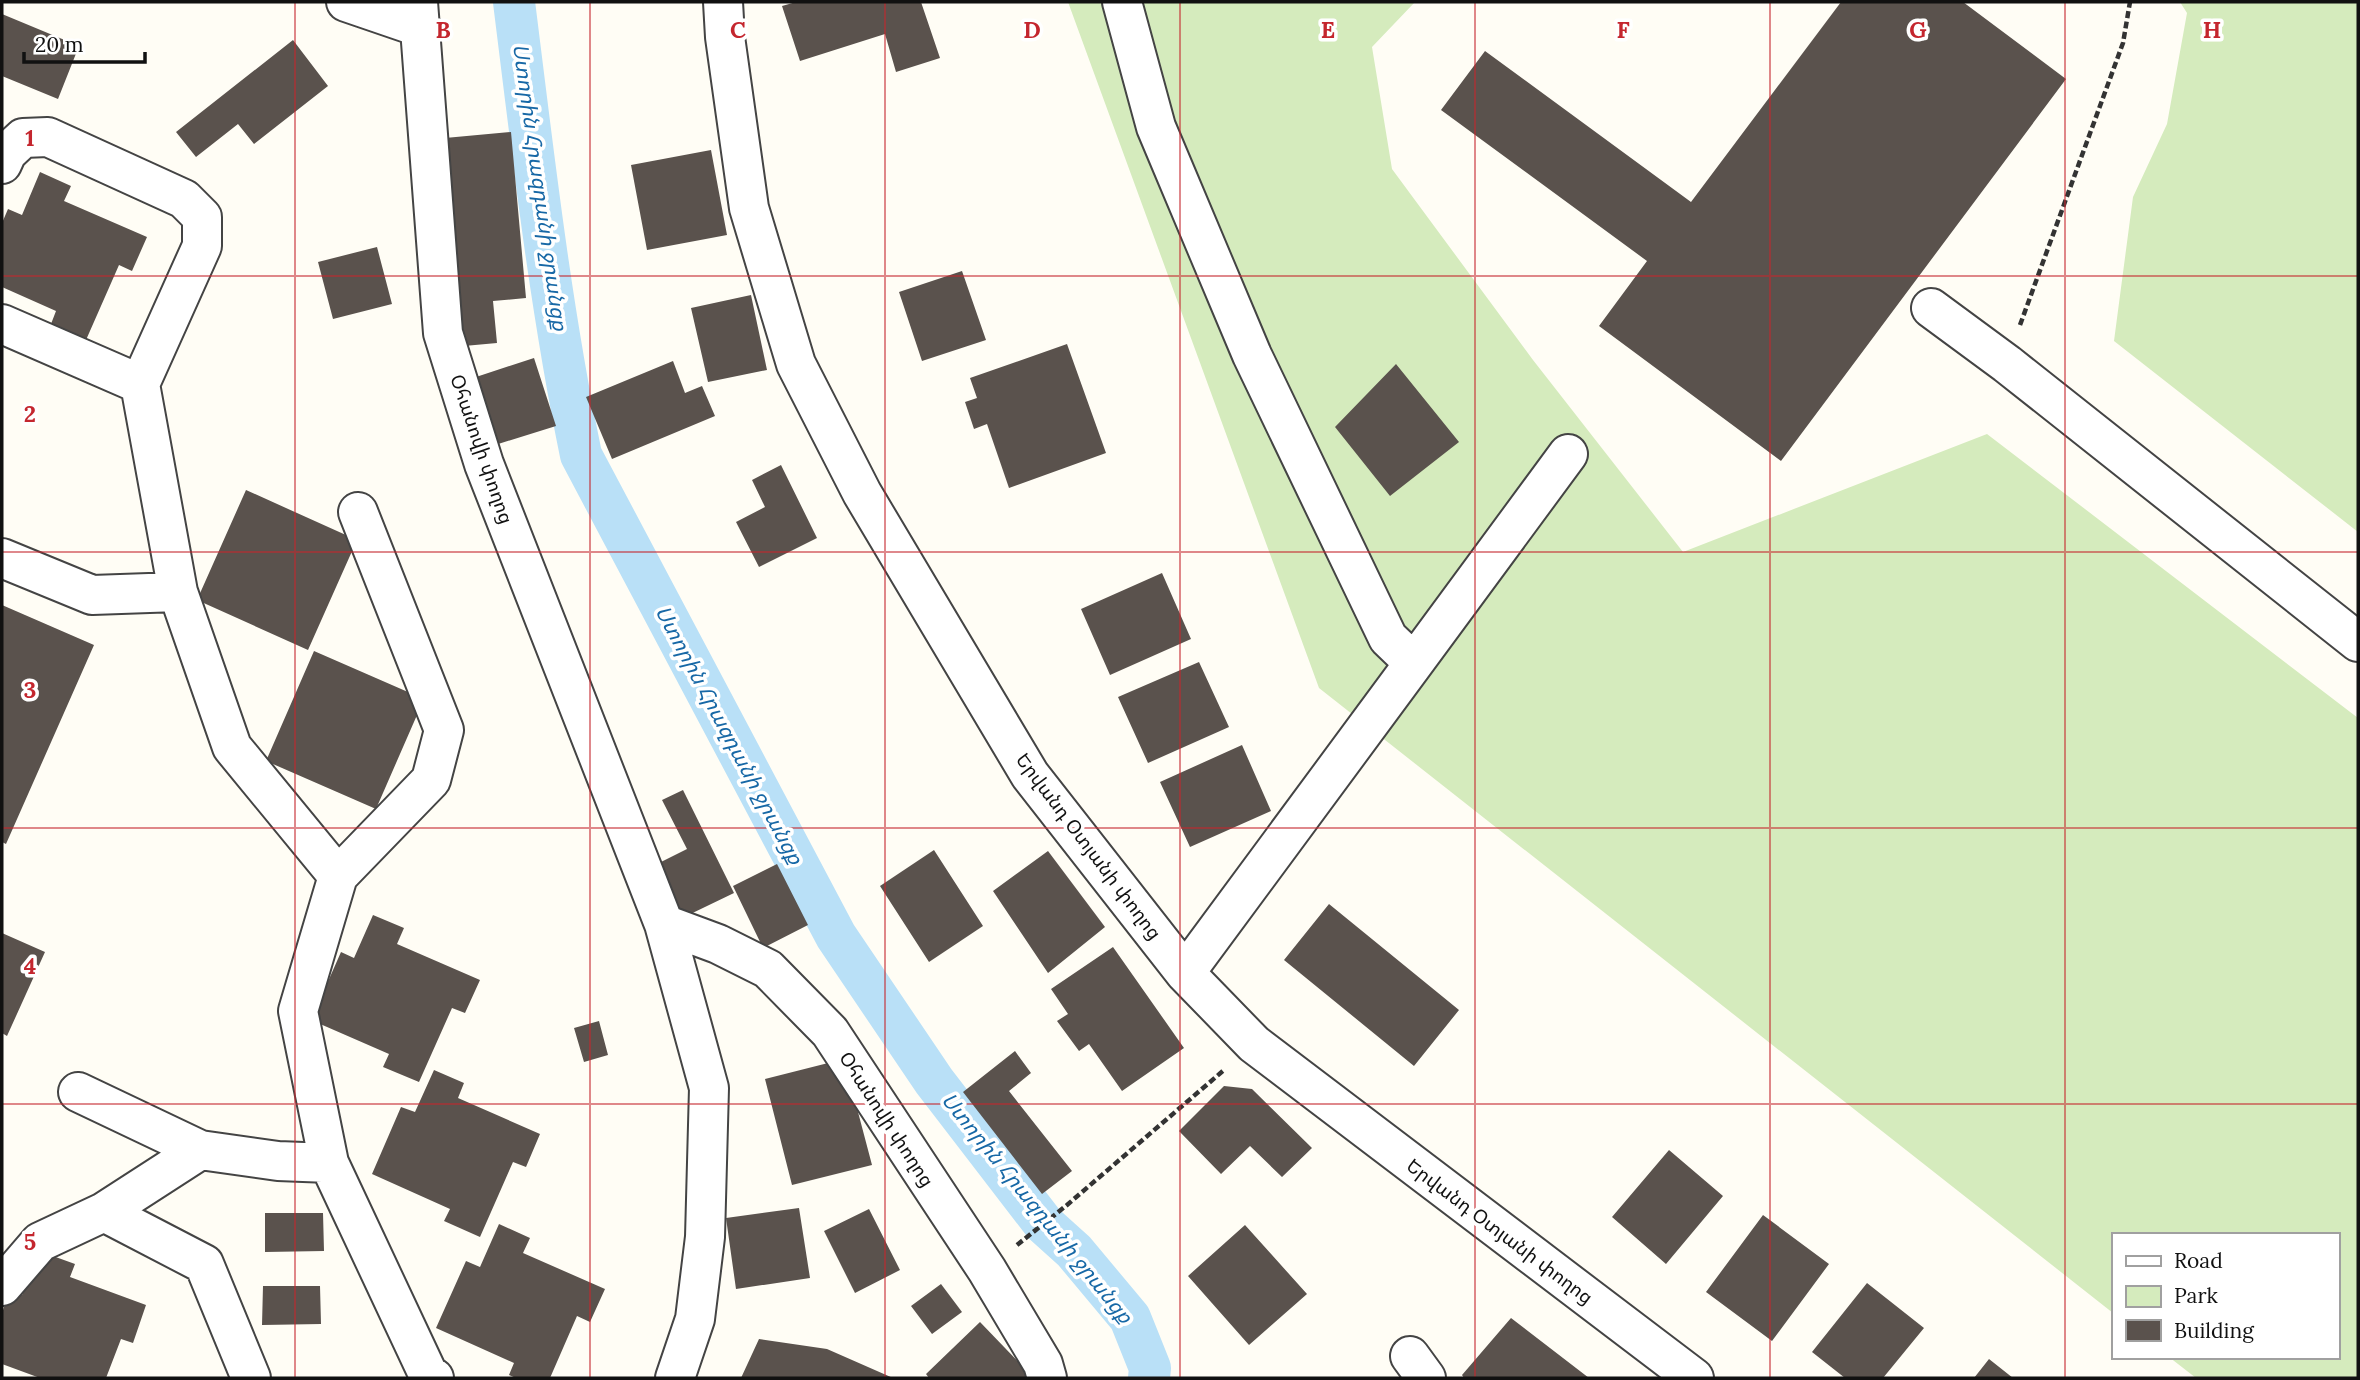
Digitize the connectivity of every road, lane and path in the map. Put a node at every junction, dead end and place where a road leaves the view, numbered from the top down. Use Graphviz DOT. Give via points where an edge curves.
graph roads {
  1 [pos="346,2"];
  2 [pos="723,2"];
  3 [pos="1122,2"];
  4 [pos="2130,2"];
  5 [pos="420,15"];
  6 [pos="9,142"];
  7 [pos="1931,308"];
  8 [pos="2,324"];
  9 [pos="2007,364"];
  10 [pos="141,384"];
  11 [pos="1567,454"];
  12 [pos="358,512"];
  13 [pos="2,558"];
  14 [pos="178,592"];
  15 [pos="2358,642"];
  16 [pos="1413,663"];
  17 [pos="338,876"];
  18 [pos="664,925"];
  19 [pos="1185,973"];
  20 [pos="1227,1066"];
  21 [pos="78,1092"];
  22 [pos="200,1150"];
  23 [pos="329,1163"];
  24 [pos="104,1212"];
  25 [pos="1026,1237"];
  26 [pos="2,1286"];
  27 [pos="251,1378"];
  28 [pos="434,1378"];
  29 [pos="675,1378"];
  30 [pos="1047,1378"];
  31 [pos="1694,1378"];
  1 -- 5 [label="street, Օհանովի փողոց"];
  2 -- 19 [label="street, Երվանդ Օտյանի փողոց" via="749,208 796,364 862,493 1030,775"];
  3 -- 16 [label="street" via="1156,127 1252,355 1388,638"];
  4 -- 9 [label="path" via="2123,43"];
  5 -- 18 [label="street, Օհանովի փողոց" via="443,333 484,464"];
  6 -- 10 [label="street" via="48,137 184,199 202,217 202,246"];
  7 -- 9 [label="street"];
  8 -- 10 [label="street"];
  9 -- 15 [label="street"];
  10 -- 14 [label="street"];
  11 -- 16 [label="street"];
  12 -- 17 [label="street" via="444,730 431,780"];
  13 -- 14 [label="street" via="92,596"];
  14 -- 17 [label="street" via="233,747"];
  16 -- 19 [label="street"];
  17 -- 23 [label="street" via="298,1011"];
  18 -- 29 [label="street, Օհանովի փողոց" via="709,1088 703,1251 695,1320"];
  18 -- 30 [label="street, Օհանովի փողոց" via="718,944 768,969 830,1032 987,1270"];
  19 -- 31 [label="street, Երվանդ Օտյանի փողոց" via="1254,1044"];
  20 -- 25 [label="path"];
  21 -- 22 [label="street"];
  22 -- 23 [label="street"];
  22 -- 24 [label="street"];
  23 -- 28 [label="street" via="428,1374"];
  24 -- 26 [label="street" via="40,1242"];
  24 -- 27 [label="street" via="204,1264"];
}
